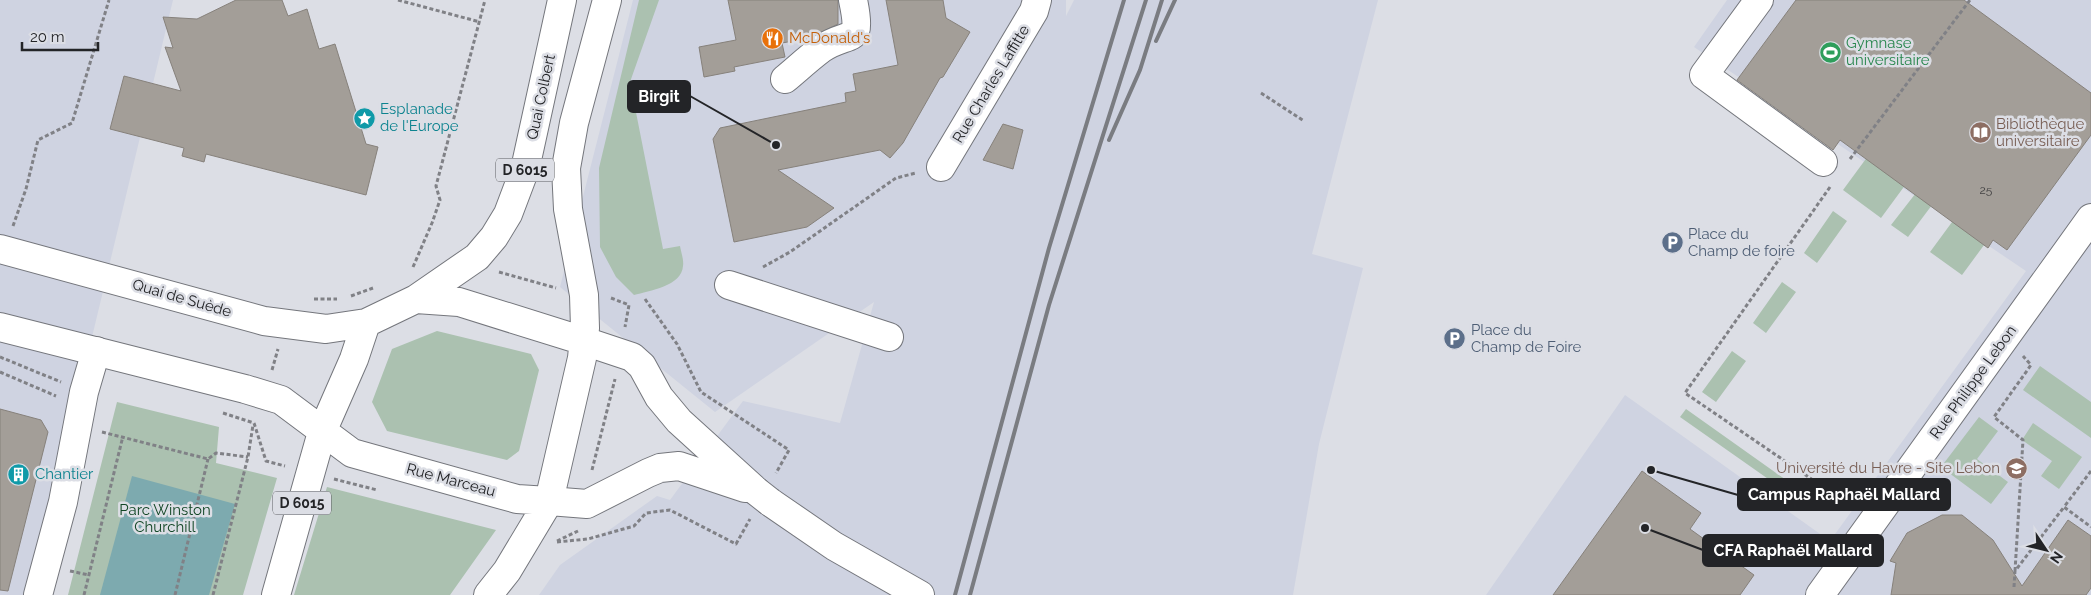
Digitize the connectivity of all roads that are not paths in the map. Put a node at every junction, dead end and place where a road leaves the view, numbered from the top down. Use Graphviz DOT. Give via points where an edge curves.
graph roads {
  1 [pos="562,0"];
  2 [pos="607,0"];
  3 [pos="853,0"];
  4 [pos="1037,0"];
  5 [pos="1759,0"];
  6 [pos="785,79"];
  7 [pos="942,167"];
  8 [pos="1834,169"];
  9 [pos="2091,218"];
  10 [pos="3,249"];
  11 [pos="729,285"];
  12 [pos="412,287"];
  13 [pos="366,323"];
  14 [pos="0,327"];
  15 [pos="889,337"];
  16 [pos="584,341"];
  17 [pos="96,351"];
  18 [pos="322,432"];
  19 [pos="756,491"];
  20 [pos="549,501"];
  21 [pos="38,595"];
  22 [pos="276,595"];
  23 [pos="488,595"];
  24 [pos="920,595"];
  25 [pos="1820,595"];
  1 -- 12 [label="main road, Quai Colbert / D 6015" via="525,169 511,209 477,257 468,264"];
  2 -- 16 [label="main road, D 6015" via="574,123 566,168 568,209 584,295"];
  3 -- 6 [label="main road" via="858,24 853,34 823,48"];
  4 -- 7 [label="main road, Rue Charles Laffitte" via="1034,12"];
  5 -- 8 [label="main road" via="1704,75"];
  9 -- 25 [label="main road, Rue Philippe Lebon"];
  10 -- 13 [label="main road, Quai de Suède" via="286,325 326,329"];
  11 -- 15 [label="main road"];
  12 -- 13 [label="main road, Quai Colbert"];
  12 -- 16 [label="main road"];
  13 -- 18 [label="main road, D 6015"];
  14 -- 17 [label="main road"];
  16 -- 19 [label="main road" via="632,359 679,421"];
  16 -- 20 [label="main road, D 6015"];
  17 -- 18 [label="main road" via="281,400"];
  17 -- 21 [label="main road" via="84,392 63,502"];
  18 -- 20 [label="main road, Rue Marceau" via="352,453 518,498"];
  18 -- 22 [label="main road, D 6015"];
  19 -- 20 [label="main road, Rue Marceau" via="679,466 660,468 587,504"];
  19 -- 24 [label="main road, bridge" via="834,546"];
  20 -- 23 [label="main road, D 6015" via="507,571"];
}
